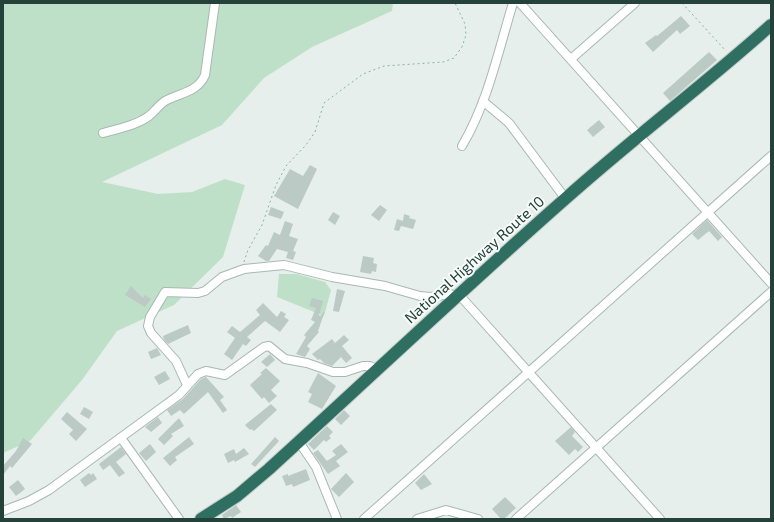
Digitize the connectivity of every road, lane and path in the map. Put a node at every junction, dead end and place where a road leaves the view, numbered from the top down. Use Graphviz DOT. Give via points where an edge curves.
graph roads {
  1 [pos="215,3"];
  2 [pos="455,3"];
  3 [pos="512,3"];
  4 [pos="520,3"];
  5 [pos="635,3"];
  6 [pos="682,3"];
  7 [pos="771,25"];
  8 [pos="571,59"];
  9 [pos="733,59"];
  10 [pos="484,102"];
  11 [pos="103,133"];
  12 [pos="639,135"];
  13 [pos="462,146"];
  14 [pos="771,156"];
  15 [pos="565,198"];
  16 [pos="708,213"];
  17 [pos="244,268"];
  18 [pos="771,283"];
  19 [pos="771,292"];
  20 [pos="458,296"];
  21 [pos="377,370"];
  22 [pos="529,372"];
  23 [pos="187,385"];
  24 [pos="121,438"];
  25 [pos="299,442"];
  26 [pos="596,447"];
  27 [pos="3,511"];
  28 [pos="179,519"];
  29 [pos="201,519"];
  30 [pos="337,519"];
  31 [pos="364,519"];
  32 [pos="417,519"];
  33 [pos="478,519"];
  34 [pos="516,519"];
  35 [pos="660,519"];
  1 -- 11 [label="street" via="202,82 196,88 165,101 149,116"];
  2 -- 17 [label="path" via="465,24 466,35 462,47 454,58 443,62 384,66 363,74 324,103 315,132 286,166 276,185 262,225 244,258"];
  3 -- 10 [label="street"];
  4 -- 8 [label="street"];
  5 -- 8 [label="street"];
  6 -- 9 [label="path"];
  7 -- 9 [label="highway, National Highway Route 10"];
  8 -- 12 [label="street"];
  9 -- 12 [label="highway, National Highway Route 10"];
  10 -- 13 [label="street"];
  10 -- 15 [label="street" via="509,123"];
  12 -- 15 [label="highway, National Highway Route 10"];
  12 -- 16 [label="street"];
  14 -- 16 [label="street"];
  15 -- 20 [label="highway, National Highway Route 10"];
  16 -- 18 [label="street"];
  16 -- 22 [label="street"];
  17 -- 20 [label="street" via="284,265 420,296"];
  17 -- 23 [label="street" via="222,277 205,291 165,292 150,317 148,326 151,333 176,361"];
  19 -- 26 [label="street"];
  20 -- 21 [label="highway, National Highway Route 10"];
  20 -- 22 [label="street"];
  21 -- 23 [label="street" via="363,366 345,372 333,372 286,359 269,346 226,375 206,371 198,374"];
  21 -- 25 [label="highway, National Highway Route 10"];
  22 -- 26 [label="street"];
  22 -- 31 [label="street"];
  23 -- 24 [label="street" via="179,395"];
  24 -- 27 [label="street" via="49,490"];
  24 -- 28 [label="street"];
  25 -- 29 [label="highway, National Highway Route 10" via="237,496"];
  25 -- 30 [label="street" via="316,467"];
  26 -- 34 [label="street"];
  26 -- 35 [label="street"];
  32 -- 33 [label="street" via="446,510"];
}
